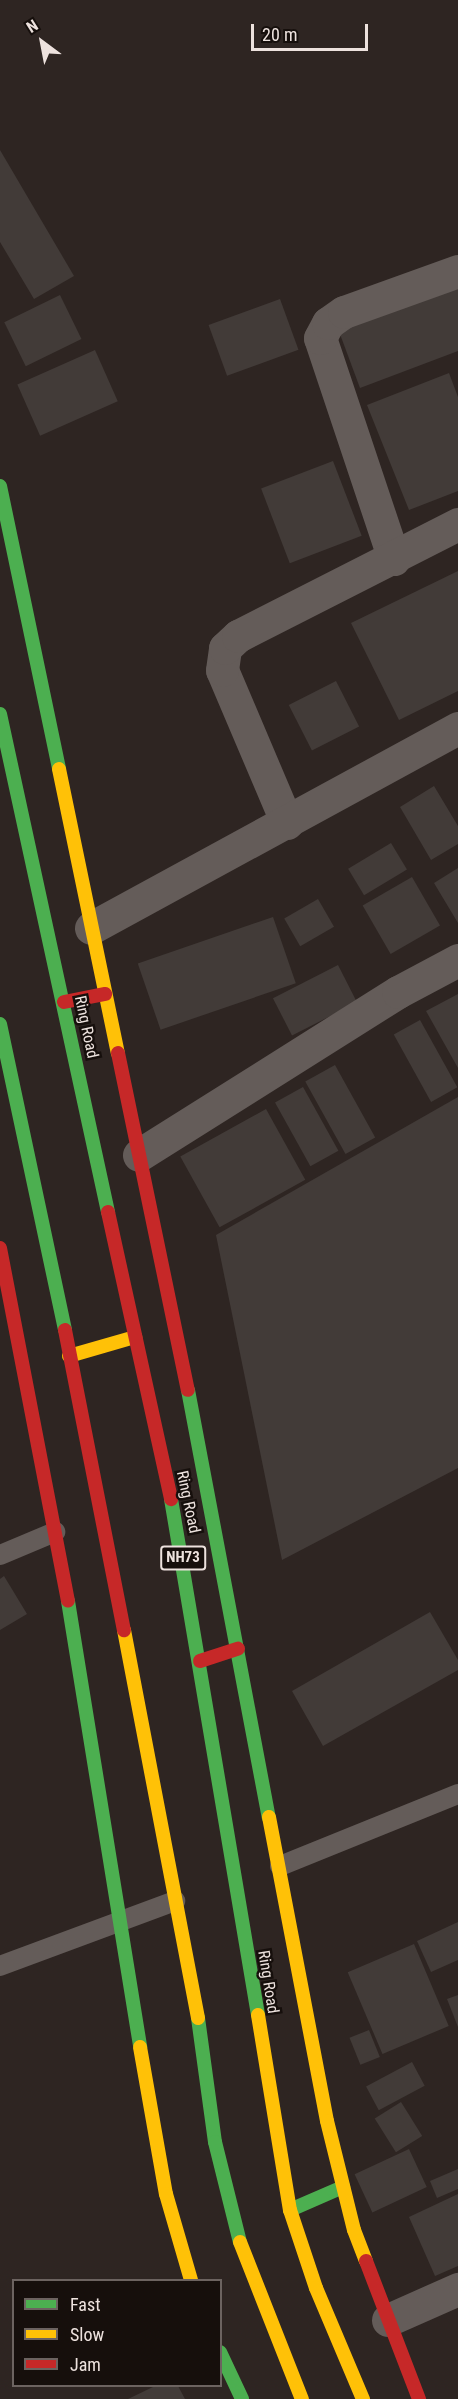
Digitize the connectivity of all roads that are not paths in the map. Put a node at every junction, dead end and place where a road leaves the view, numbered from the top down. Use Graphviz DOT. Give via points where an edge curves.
graph roads {
  1 [pos="458,271"];
  2 [pos="0,486"];
  3 [pos="458,525"];
  4 [pos="394,559"];
  5 [pos="0,714"];
  6 [pos="458,728"];
  7 [pos="287,823"];
  8 [pos="91,928"];
  9 [pos="458,960"];
  10 [pos="105,994"];
  11 [pos="64,1002"];
  12 [pos="0,1024"];
  13 [pos="139,1155"];
  14 [pos="0,1248"];
  15 [pos="135,1337"];
  16 [pos="69,1356"];
  17 [pos="55,1532"];
  18 [pos="0,1555"];
  19 [pos="238,1649"];
  20 [pos="200,1661"];
  21 [pos="458,1794"];
  22 [pos="280,1866"];
  23 [pos="175,1901"];
  24 [pos="121,1921"];
  25 [pos="0,1966"];
  26 [pos="343,2187"];
  27 [pos="290,2210"];
  28 [pos="192,2279"];
  29 [pos="458,2289"];
  30 [pos="388,2320"];
  31 [pos="222,2356"];
  32 [pos="242,2399"];
  33 [pos="302,2399"];
  34 [pos="363,2399"];
  35 [pos="419,2399"];
  1 -- 4 [label="street" via="344,312 328,323 320,338"];
  2 -- 8 [label="main road"];
  3 -- 4 [label="street"];
  4 -- 7 [label="street" via="237,636 225,648 222,670"];
  5 -- 11 [label="main road, Ring Road / NH73"];
  6 -- 7 [label="street"];
  7 -- 8 [label="street"];
  8 -- 10 [label="main road"];
  9 -- 13 [label="street" via="398,992"];
  10 -- 11 [label="main road"];
  10 -- 13 [label="main road"];
  11 -- 15 [label="main road, Ring Road / NH73"];
  12 -- 16 [label="main road"];
  13 -- 19 [label="main road"];
  14 -- 17 [label="main road"];
  15 -- 16 [label="main road"];
  15 -- 20 [label="main road, Ring Road / NH73" via="180,1542"];
  16 -- 23 [label="main road"];
  17 -- 18 [label="lane"];
  17 -- 24 [label="main road"];
  19 -- 20 [label="main road"];
  19 -- 22 [label="main road"];
  20 -- 27 [label="main road, Ring Road / NH73"];
  21 -- 22 [label="lane"];
  22 -- 26 [label="main road"];
  23 -- 24 [label="lane"];
  23 -- 33 [label="main road" via="199,2023 215,2142 245,2261"];
  24 -- 25 [label="lane"];
  24 -- 28 [label="main road" via="161,2172"];
  26 -- 27 [label="main road"];
  26 -- 30 [label="main road" via="354,2230"];
  27 -- 34 [label="main road, Ring Road / NH73" via="316,2288"];
  29 -- 30 [label="street"];
  30 -- 35 [label="main road"];
  31 -- 32 [label="main road"];
}
